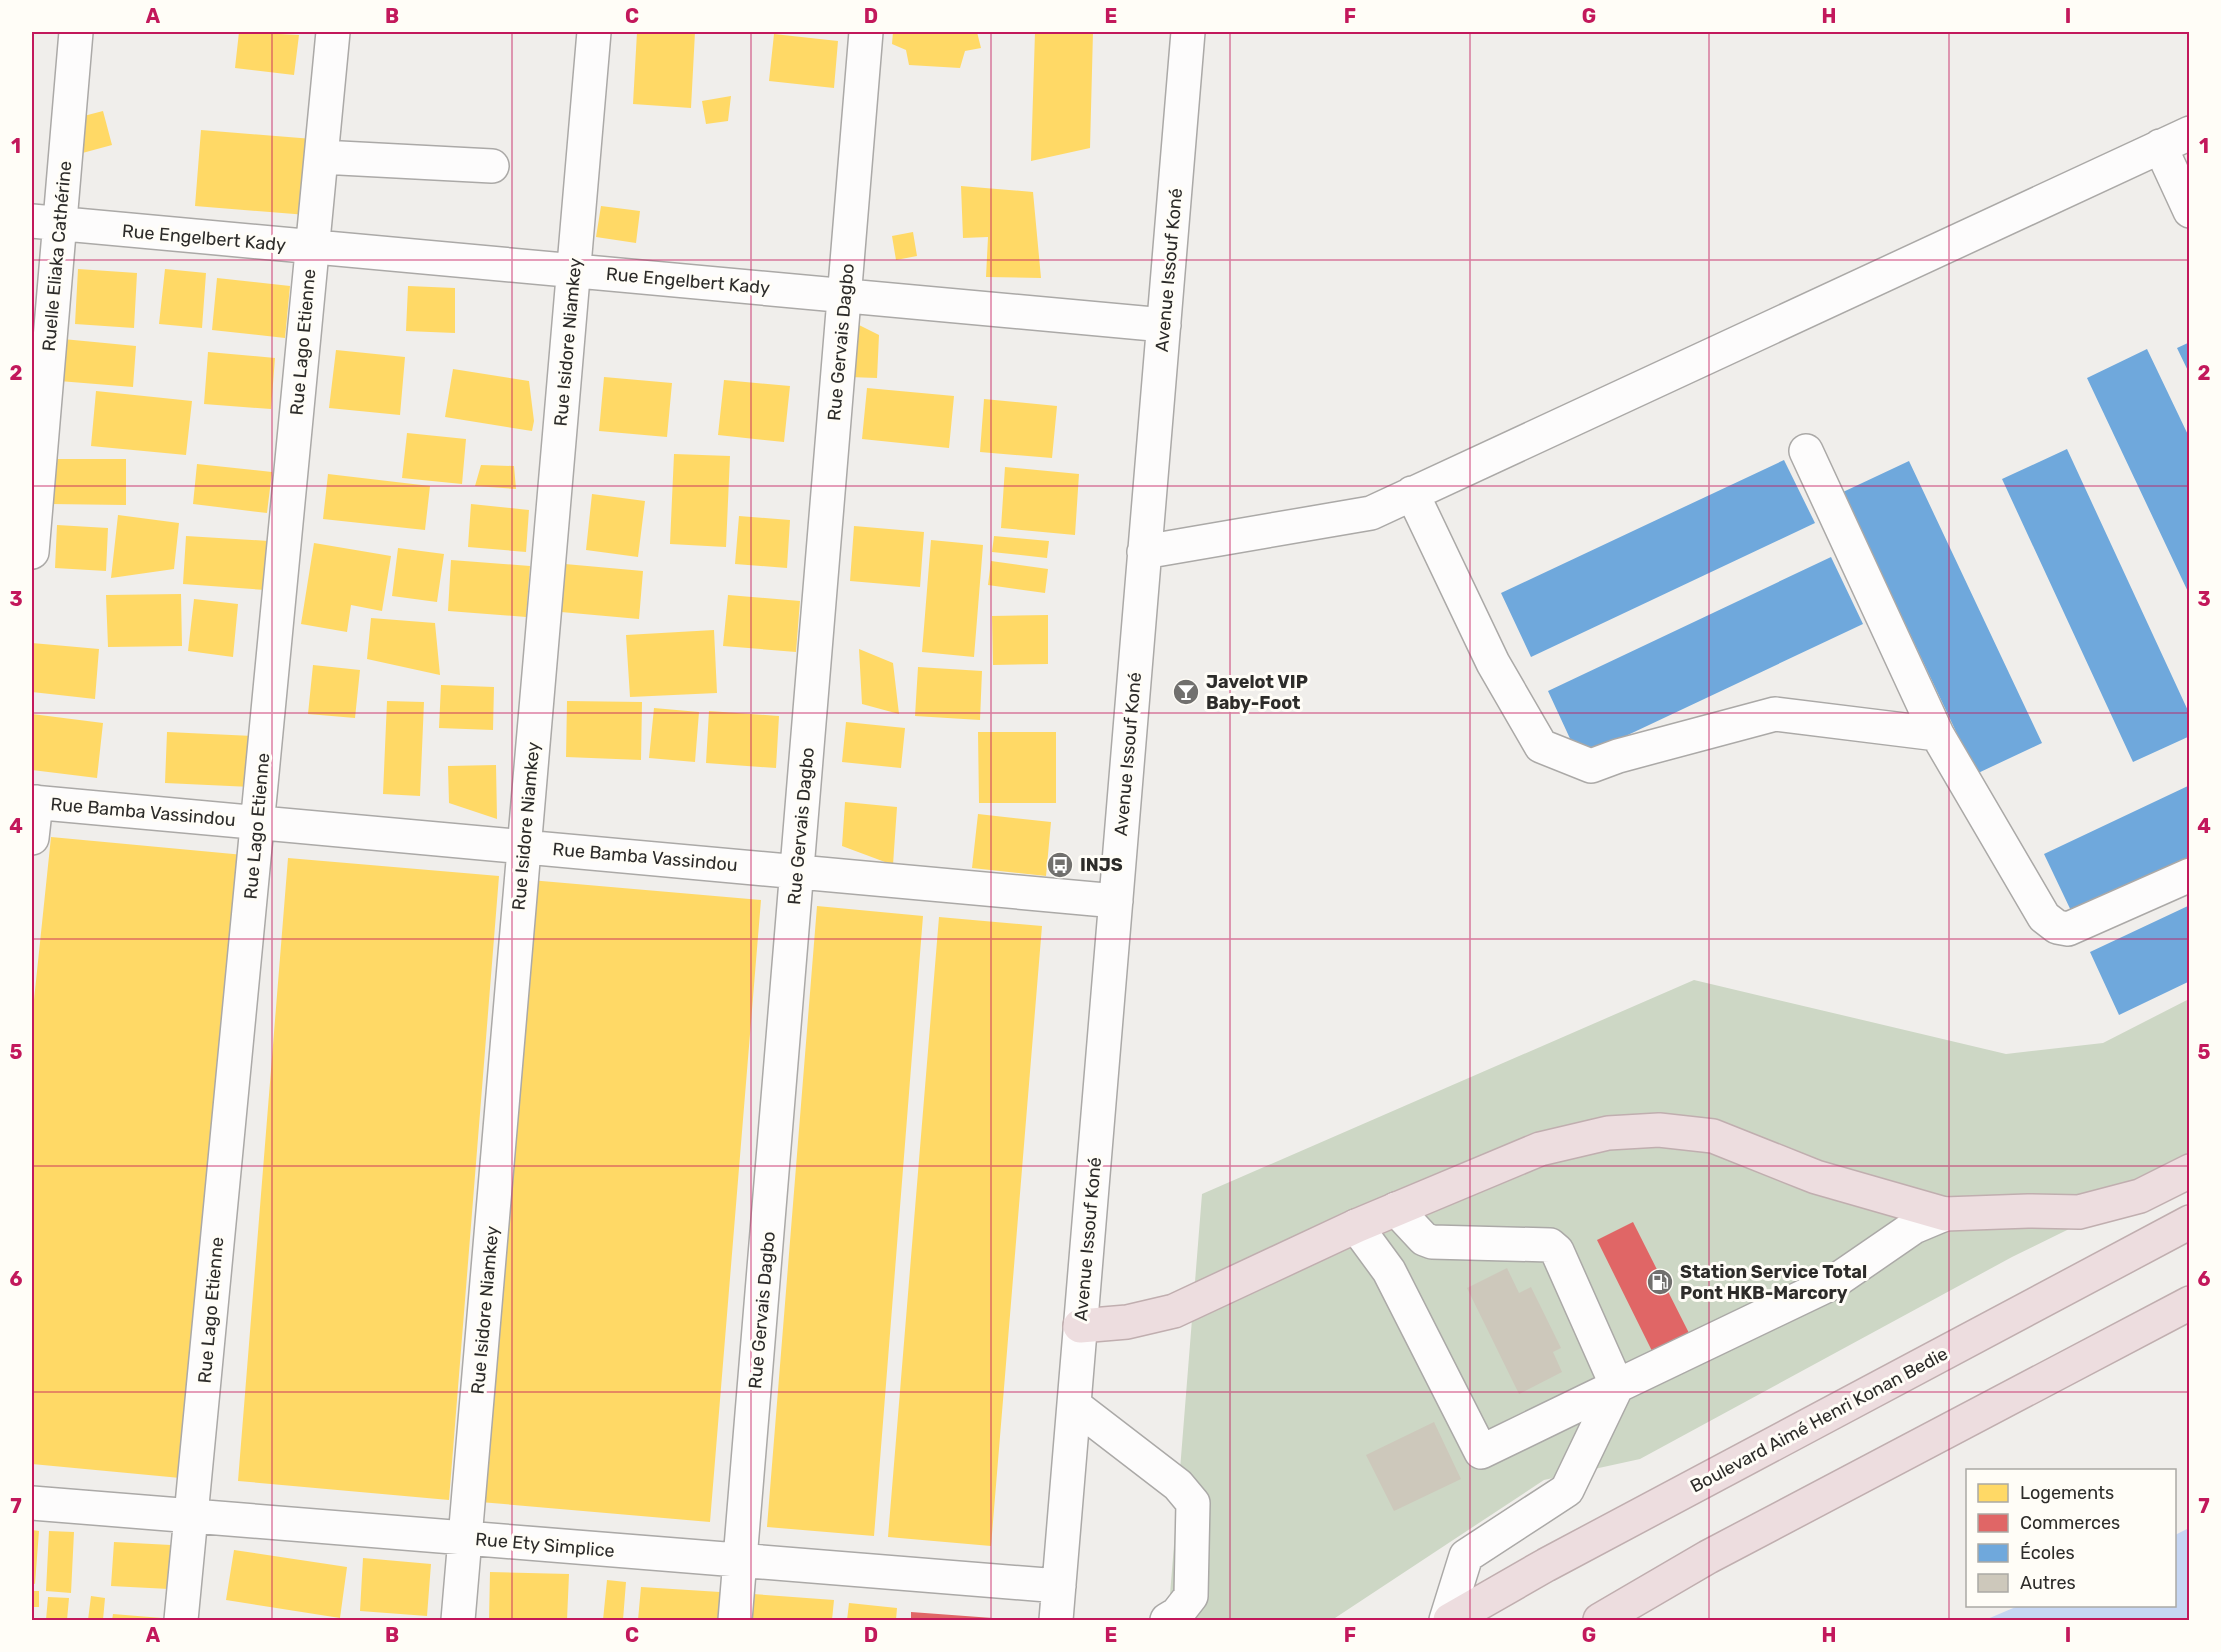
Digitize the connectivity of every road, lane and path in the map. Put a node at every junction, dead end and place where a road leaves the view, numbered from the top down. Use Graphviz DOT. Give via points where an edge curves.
graph roads {
  1 [pos="76,32"];
  2 [pos="333,32"];
  3 [pos="594,32"];
  4 [pos="866,32"];
  5 [pos="1188,32"];
  6 [pos="2190,133"];
  7 [pos="2160,146"];
  8 [pos="321,157"];
  9 [pos="492,166"];
  10 [pos="2190,212"];
  11 [pos="45,223"];
  12 [pos="312,248"];
  13 [pos="574,271"];
  14 [pos="844,296"];
  15 [pos="1164,325"];
  16 [pos="1806,452"];
  17 [pos="1412,494"];
  18 [pos="32,552"];
  19 [pos="1144,552"];
  20 [pos="1937,734"];
  21 [pos="34,802"];
  22 [pos="257,822"];
  23 [pos="32,838"];
  24 [pos="524,847"];
  25 [pos="798,870"];
  26 [pos="2190,875"];
  27 [pos="1116,901"];
  28 [pos="2190,1171"];
  29 [pos="1396,1209"];
  30 [pos="1946,1214"];
  31 [pos="2190,1222"];
  32 [pos="1356,1226"];
  33 [pos="2190,1303"];
  34 [pos="1080,1326"];
  35 [pos="1617,1386"];
  36 [pos="1074,1405"];
  37 [pos="32,1503"];
  38 [pos="192,1516"];
  39 [pos="465,1538"];
  40 [pos="741,1561"];
  41 [pos="1059,1586"];
  42 [pos="181,1620"];
  43 [pos="458,1620"];
  44 [pos="735,1620"];
  45 [pos="1056,1620"];
  46 [pos="1167,1620"];
  47 [pos="1448,1620"];
  48 [pos="1599,1620"];
  1 -- 11 [label="street, Ruelle Eliaka Cathérine"];
  2 -- 8 [label="street, Rue Lago Etienne"];
  3 -- 13 [label="street, Rue Isidore Niamkey"];
  4 -- 14 [label="street, Rue Gervais Dagbo"];
  5 -- 15 [label="street, Avenue Issouf Koné"];
  6 -- 7 [label="street"];
  7 -- 10 [label="street"];
  7 -- 17 [label="street"];
  8 -- 9 [label="street"];
  8 -- 12 [label="street, Rue Lago Etienne"];
  11 -- 12 [label="street, Rue Engelbert Kady"];
  11 -- 18 [label="street, Ruelle Eliaka Cathérine"];
  12 -- 13 [label="street, Rue Engelbert Kady"];
  12 -- 22 [label="street, Rue Lago Etienne"];
  13 -- 14 [label="street, Rue Engelbert Kady"];
  13 -- 24 [label="street, Rue Isidore Niamkey"];
  14 -- 15 [label="street, Rue Engelbert Kady"];
  14 -- 25 [label="street, Rue Gervais Dagbo"];
  15 -- 19 [label="street, Avenue Issouf Koné"];
  16 -- 20 [label="street"];
  17 -- 19 [label="street" via="1371,513"];
  17 -- 20 [label="street" via="1493,663 1541,746 1591,766 1775,714"];
  19 -- 27 [label="street, Avenue Issouf Koné"];
  20 -- 26 [label="street" via="2044,917 2057,927 2068,929"];
  21 -- 22 [label="street, Rue Bamba Vassindou"];
  21 -- 23 [label="street"];
  22 -- 24 [label="street, Rue Bamba Vassindou"];
  22 -- 38 [label="street, Rue Lago Etienne"];
  24 -- 25 [label="street, Rue Bamba Vassindou"];
  24 -- 39 [label="street, Rue Isidore Niamkey"];
  25 -- 27 [label="street, Rue Bamba Vassindou"];
  25 -- 40 [label="street, Rue Gervais Dagbo"];
  27 -- 34 [label="street, Avenue Issouf Koné"];
  28 -- 30 [label="highway" via="2140,1196 2079,1212"];
  29 -- 30 [label="highway" via="1540,1149 1608,1133 1659,1130 1713,1136 1816,1177"];
  29 -- 32 [label="highway"];
  29 -- 35 [label="street" via="1424,1239 1432,1242 1551,1245"];
  30 -- 35 [label="street" via="1914,1227 1834,1282"];
  31 -- 47 [label="highway, Boulevard Aimé Henri Konan Bedie"];
  32 -- 34 [label="highway" via="1174,1311 1127,1322"];
  32 -- 35 [label="street" via="1389,1271 1481,1452"];
  33 -- 48 [label="highway" via="1708,1557"];
  34 -- 36 [label="street, Avenue Issouf Koné"];
  35 -- 47 [label="street" via="1567,1490 1466,1556"];
  36 -- 41 [label="street, Avenue Issouf Koné"];
  36 -- 46 [label="street" via="1178,1485 1193,1503 1191,1596"];
  37 -- 38 [label="street, Rue Ety Simplice"];
  38 -- 39 [label="street, Rue Ety Simplice"];
  38 -- 42 [label="street, Rue Lago Etienne"];
  39 -- 40 [label="street, Rue Ety Simplice"];
  39 -- 43 [label="street, Rue Isidore Niamkey"];
  40 -- 41 [label="street, Rue Ety Simplice"];
  40 -- 44 [label="street, Rue Gervais Dagbo"];
  41 -- 45 [label="street, Avenue Issouf Koné"];
}
